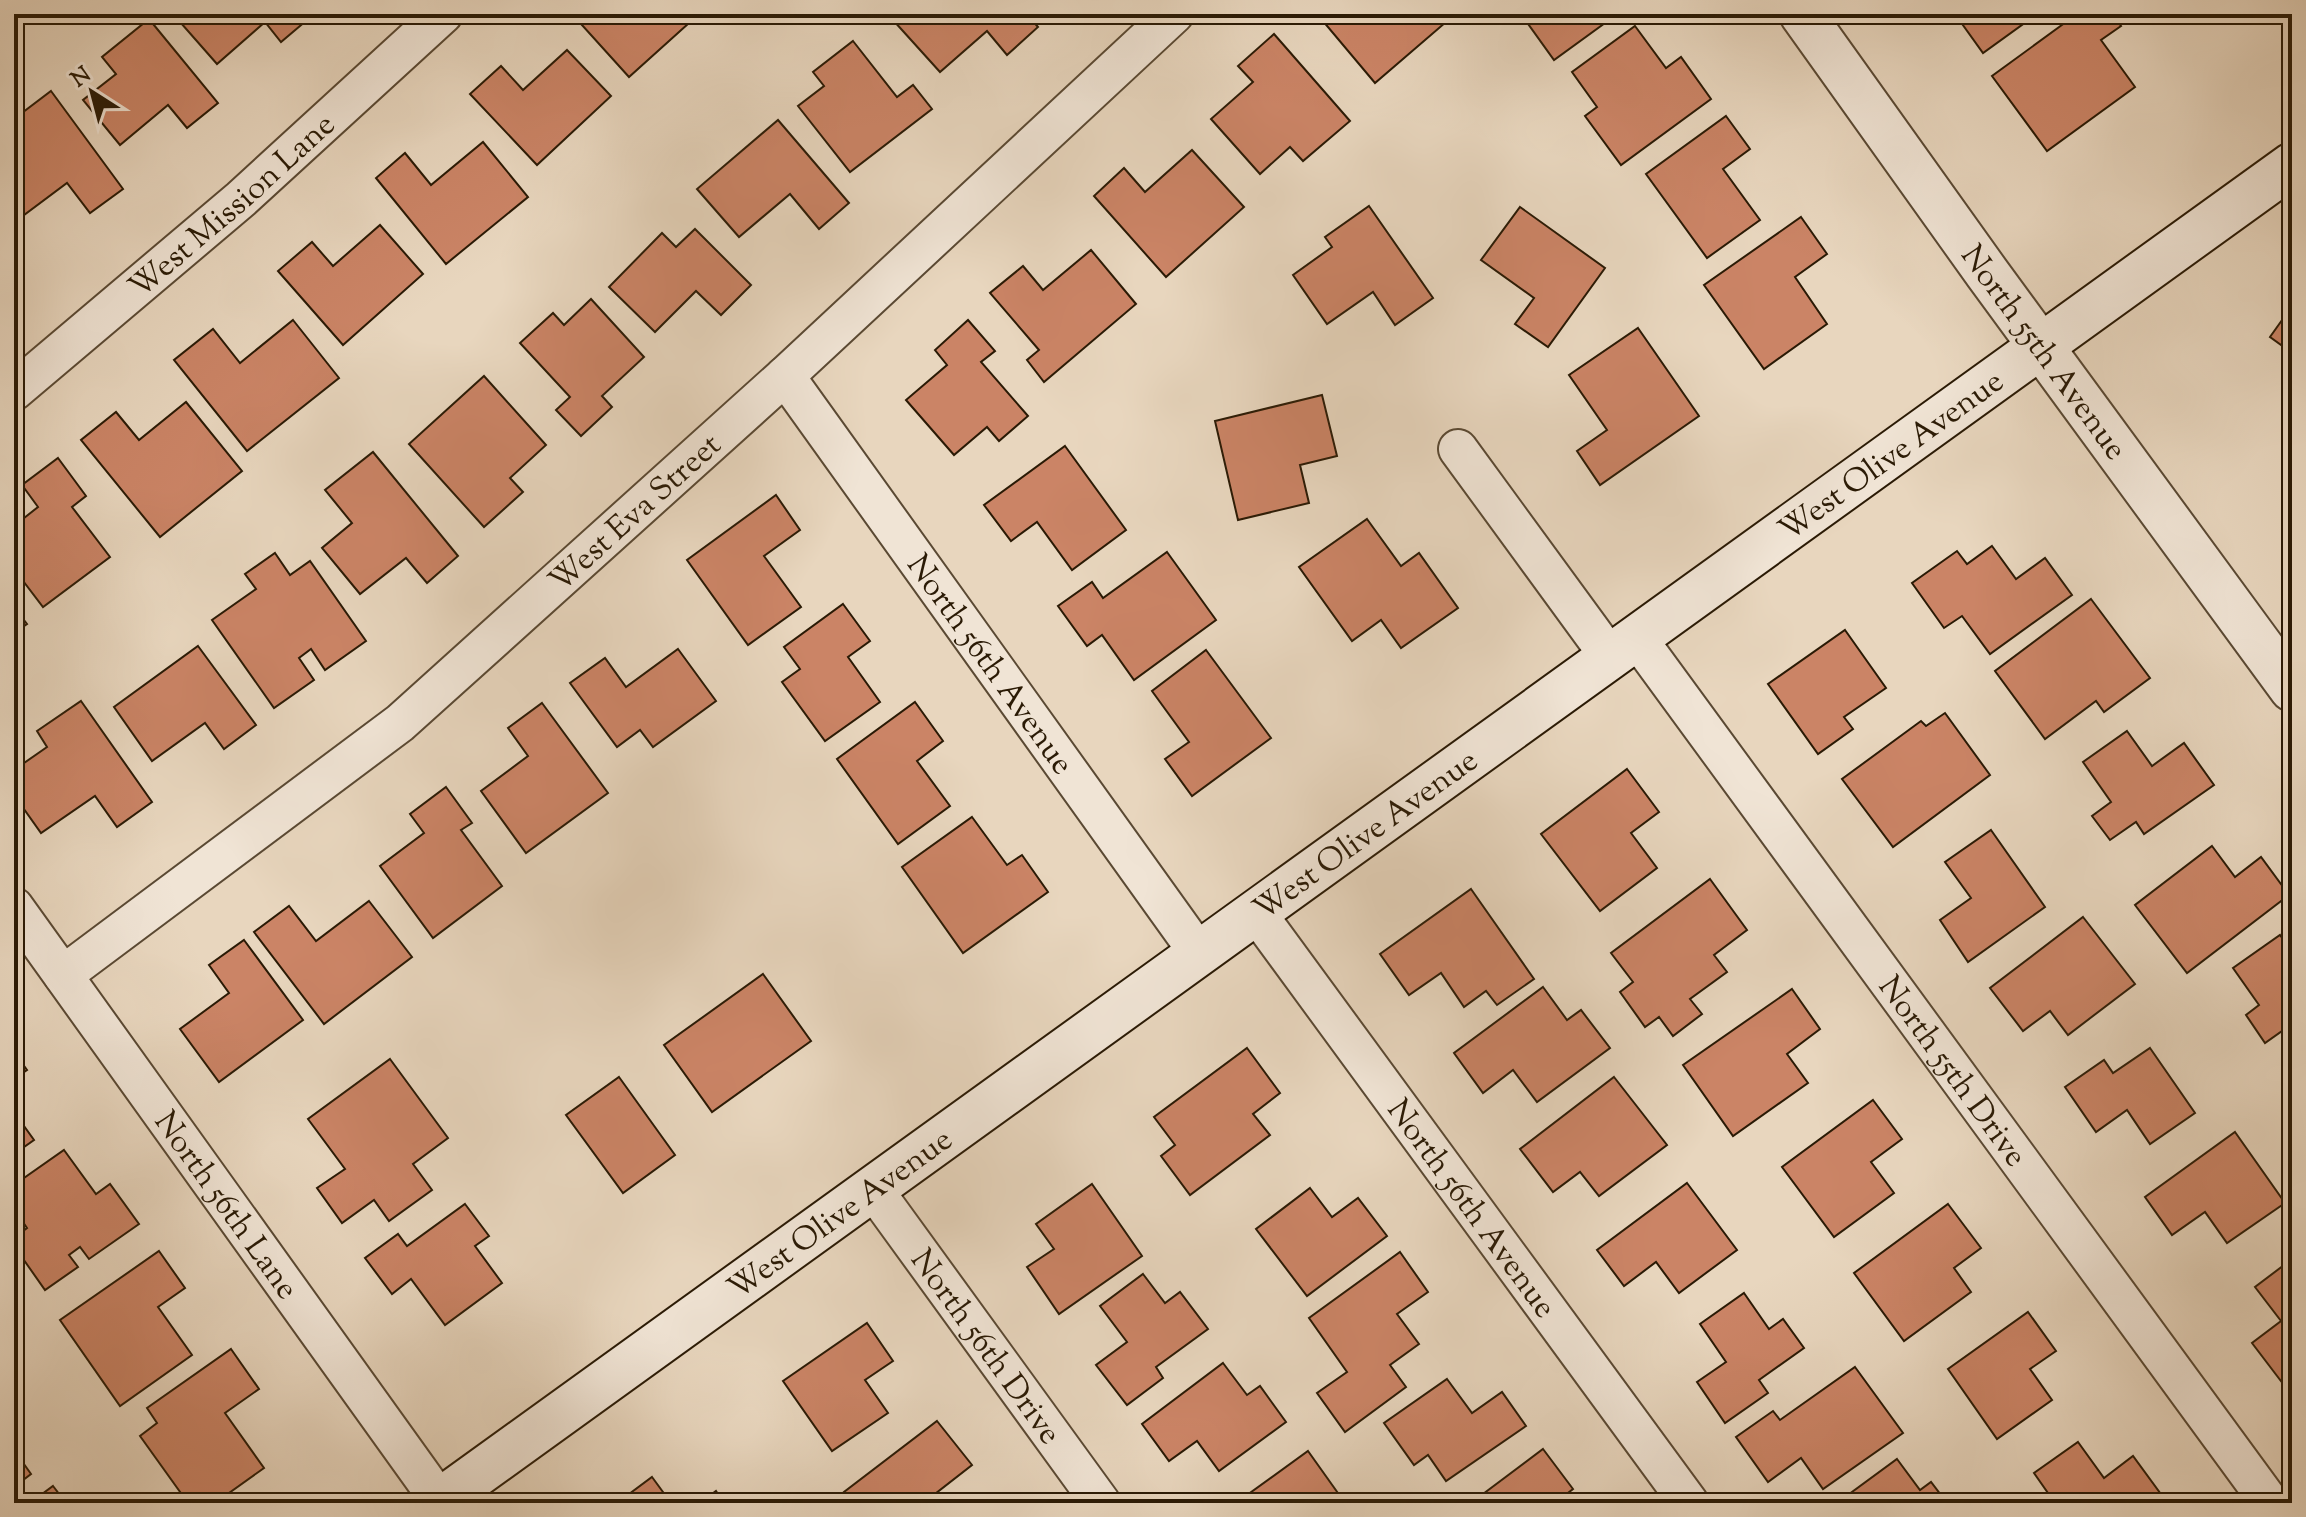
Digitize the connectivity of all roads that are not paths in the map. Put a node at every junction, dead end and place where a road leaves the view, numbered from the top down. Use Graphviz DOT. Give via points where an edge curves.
graph roads {
  1 [pos="443,14"];
  2 [pos="1174,14"];
  3 [pos="1802,14"];
  4 [pos="2292,165"];
  5 [pos="2042,347"];
  6 [pos="785,376"];
  7 [pos="14,391"];
  8 [pos="1458,449"];
  9 [pos="1624,647"];
  10 [pos="2292,689"];
  11 [pos="14,907"];
  12 [pos="1255,911"];
  13 [pos="1198,952"];
  14 [pos="63,975"];
  15 [pos="873,1189"];
  16 [pos="448,1500"];
  17 [pos="1101,1503"];
  18 [pos="1689,1503"];
  19 [pos="2270,1503"];
  1 -- 7 [label="street, West Mission Lane" via="241,199"];
  2 -- 6 [label="street, West Eva Street"];
  3 -- 5 [label="main road, North 55th Avenue"];
  4 -- 5 [label="main road, West Olive Avenue"];
  5 -- 9 [label="main road, West Olive Avenue"];
  5 -- 10 [label="main road, North 55th Avenue"];
  6 -- 13 [label="street, North 56th Avenue"];
  6 -- 14 [label="street, West Eva Street" via="400,723"];
  8 -- 9 [label="street, North 55th Drive"];
  9 -- 12 [label="main road, West Olive Avenue"];
  9 -- 19 [label="street, North 55th Drive"];
  11 -- 14 [label="street, North 56th Lane"];
  12 -- 13 [label="main road, West Olive Avenue"];
  12 -- 18 [label="street, North 56th Avenue"];
  13 -- 15 [label="main road, West Olive Avenue"];
  14 -- 16 [label="street, North 56th Lane"];
  15 -- 16 [label="main road, West Olive Avenue"];
  15 -- 17 [label="street, North 56th Drive"];
}
